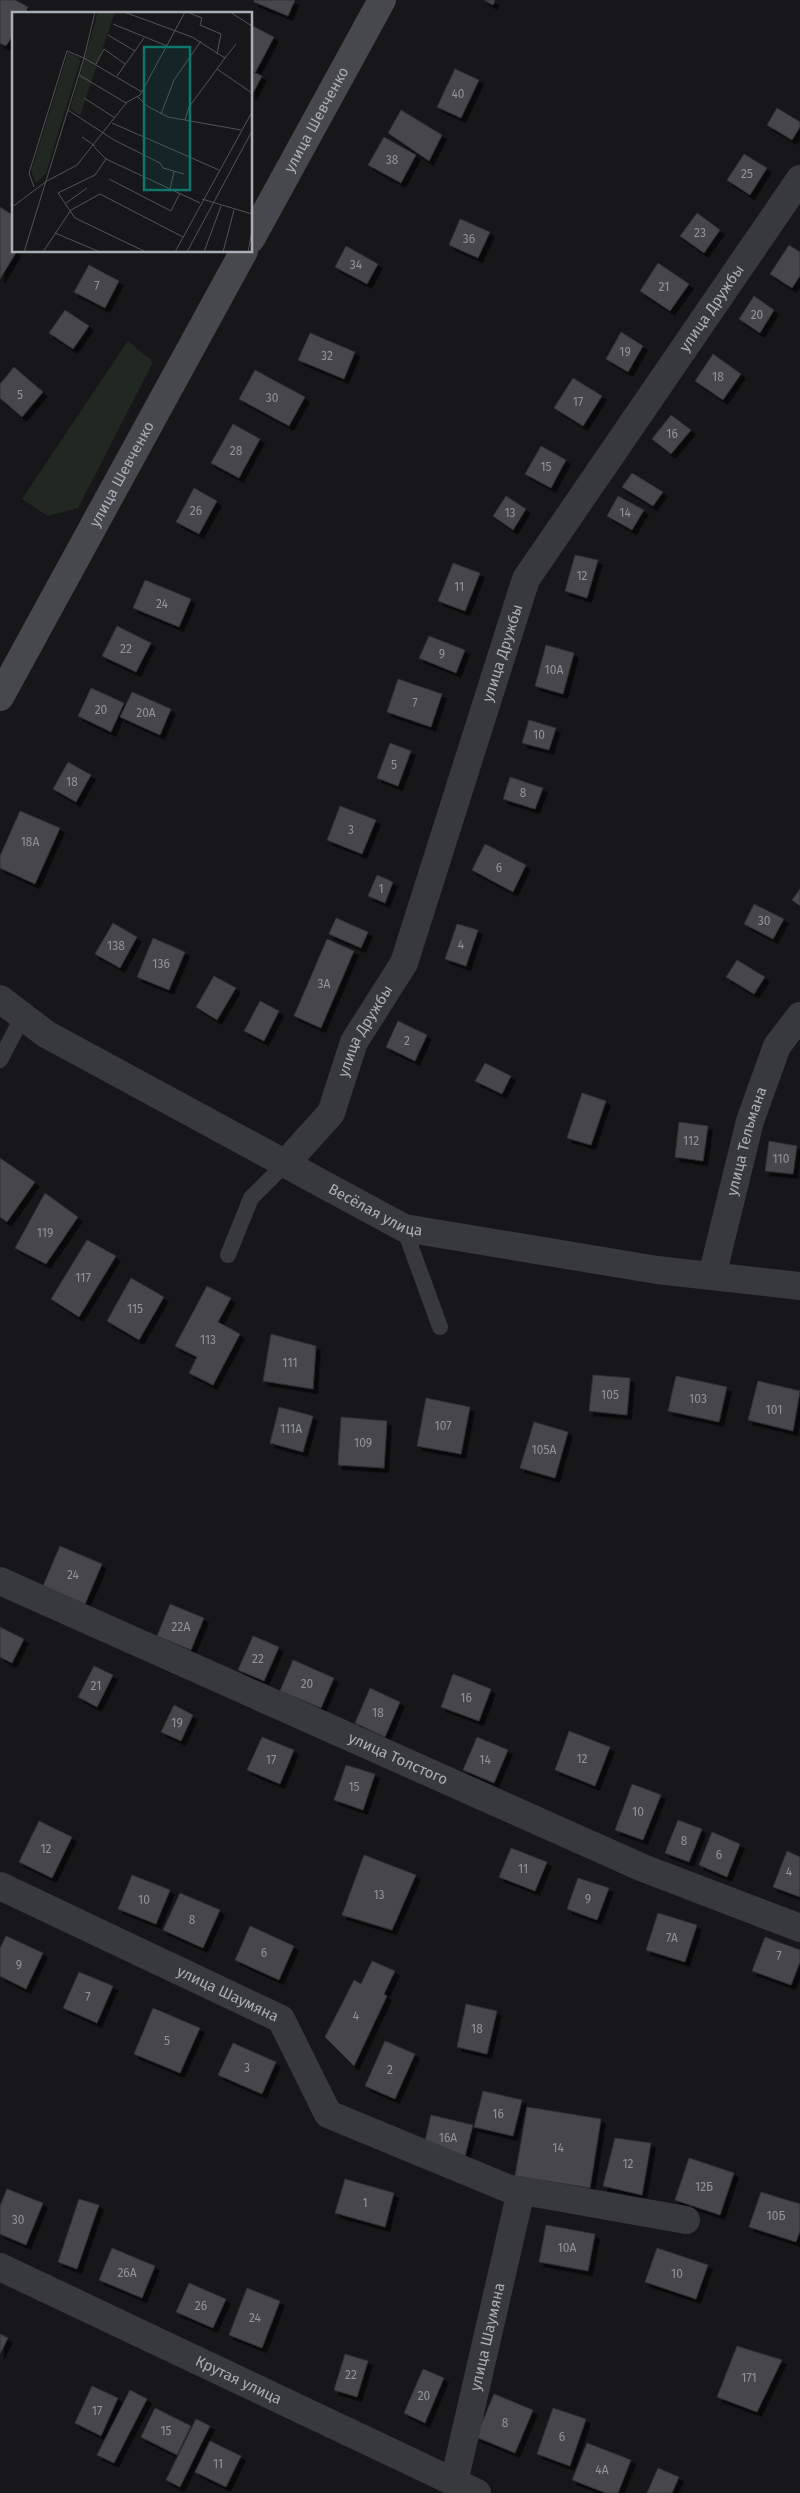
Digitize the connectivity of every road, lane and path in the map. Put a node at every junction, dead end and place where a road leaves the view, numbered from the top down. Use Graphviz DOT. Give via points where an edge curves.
graph roads {
  1 [pos="382,0"];
  2 [pos="800,179"];
  3 [pos="252,237"];
  4 [pos="243,252"];
  5 [pos="0,697"];
  6 [pos="0,999"];
  7 [pos="22,1016"];
  8 [pos="800,1016"];
  9 [pos="0,1060"];
  10 [pos="285,1164"];
  11 [pos="404,1228"];
  12 [pos="228,1254"];
  13 [pos="712,1276"];
  14 [pos="800,1286"];
  15 [pos="440,1327"];
  16 [pos="0,1581"];
  17 [pos="0,1886"];
  18 [pos="800,1928"];
  19 [pos="521,2191"];
  20 [pos="686,2220"];
  21 [pos="0,2267"];
  22 [pos="466,2488"];
  1 -- 3 [label="main road, улица Шевченко"];
  2 -- 10 [label="street, улица Дружбы" via="526,579 404,964 354,1042 331,1112"];
  4 -- 5 [label="main road, улица Шевченко"];
  6 -- 7 [label="street, Весёлая улица"];
  7 -- 9 [label="lane"];
  7 -- 10 [label="street, Весёлая улица" via="46,1034"];
  8 -- 13 [label="street, улица Тельмана" via="777,1046 750,1121"];
  10 -- 11 [label="street, Весёлая улица"];
  10 -- 12 [label="lane" via="251,1198"];
  11 -- 13 [label="street, Весёлая улица" via="657,1270"];
  11 -- 15 [label="lane"];
  13 -- 14 [label="street, Весёлая улица"];
  16 -- 18 [label="street, улица Толстого" via="644,1868"];
  17 -- 19 [label="street, улица Шаумяна" via="281,2019 328,2114"];
  19 -- 20 [label="street, улица Шаумяна"];
  19 -- 22 [label="street, улица Шаумяна"];
  21 -- 22 [label="street, Крутая улица"];
}
